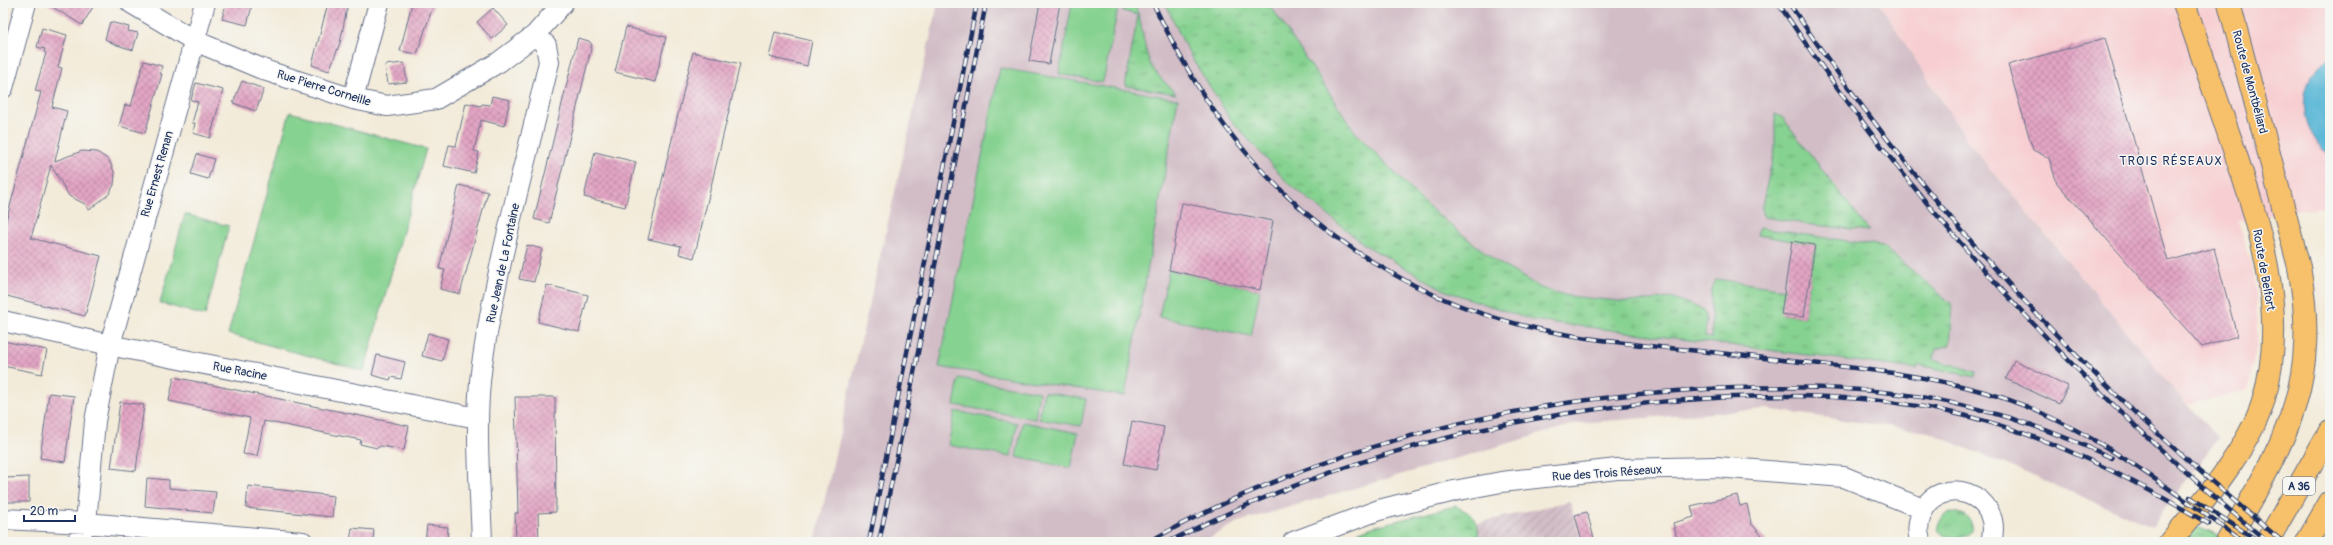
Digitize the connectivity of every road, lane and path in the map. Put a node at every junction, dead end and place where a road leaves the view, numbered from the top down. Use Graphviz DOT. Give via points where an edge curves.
graph roads {
  1 [pos="26,3"];
  2 [pos="131,3"];
  3 [pos="205,3"];
  4 [pos="380,3"];
  5 [pos="563,3"];
  6 [pos="2184,3"];
  7 [pos="2229,3"];
  8 [pos="534,34"];
  9 [pos="196,40"];
  10 [pos="3,88"];
  11 [pos="353,99"];
  12 [pos="3,321"];
  13 [pos="110,345"];
  14 [pos="478,418"];
  15 [pos="2330,430"];
  16 [pos="2330,502"];
  17 [pos="1923,509"];
  18 [pos="3,520"];
  19 [pos="86,523"];
  20 [pos="77,542"];
  21 [pos="93,542"];
  22 [pos="304,542"];
  23 [pos="482,542"];
  24 [pos="1293,542"];
  25 [pos="1921,542"];
  26 [pos="1991,542"];
  27 [pos="2170,542"];
  28 [pos="2227,542"];
  29 [pos="2267,542"];
  30 [pos="2307,542"];
  1 -- 10 [label="street"];
  2 -- 9 [label="street, Rue Pierre Corneille"];
  3 -- 9 [label="street, Rue Ernest Renan"];
  4 -- 11 [label="street"];
  5 -- 8 [label="street"];
  6 -- 27 [label="main road, Route de Belfort" via="2249,193 2268,275 2274,328 2269,378 2263,403 2254,424 2244,444"];
  7 -- 28 [label="main road, Route de Montbéliard" via="2304,295 2306,340 2296,405 2283,441"];
  8 -- 11 [label="street, Rue Pierre Corneille" via="499,62 436,99 387,106"];
  8 -- 14 [label="street, Rue Jean de La Fontaine" via="546,45 549,62 482,364"];
  9 -- 11 [label="street, Rue Pierre Corneille" via="267,71"];
  9 -- 13 [label="street, Rue Ernest Renan"];
  12 -- 13 [label="street, Rue Racine"];
  13 -- 14 [label="street, Rue Racine"];
  13 -- 19 [label="street, Rue Ernest Renan" via="95,420"];
  14 -- 23 [label="street, Rue Jean de La Fontaine"];
  15 -- 29 [label="main road, A 36"];
  16 -- 30 [label="main road, A 36"];
  17 -- 24 [label="street, Rue des Trois Réseaux" via="1844,477 1716,467 1617,469 1501,482 1454,491 1379,510"];
  17 -- 25 [label="street" via="1918,529"];
  17 -- 26 [label="street" via="1938,495 1948,492 1968,493 1985,505 1990,514 1993,534"];
  18 -- 19 [label="street"];
  19 -- 20 [label="street"];
  19 -- 21 [label="street"];
  19 -- 22 [label="street"];
}
